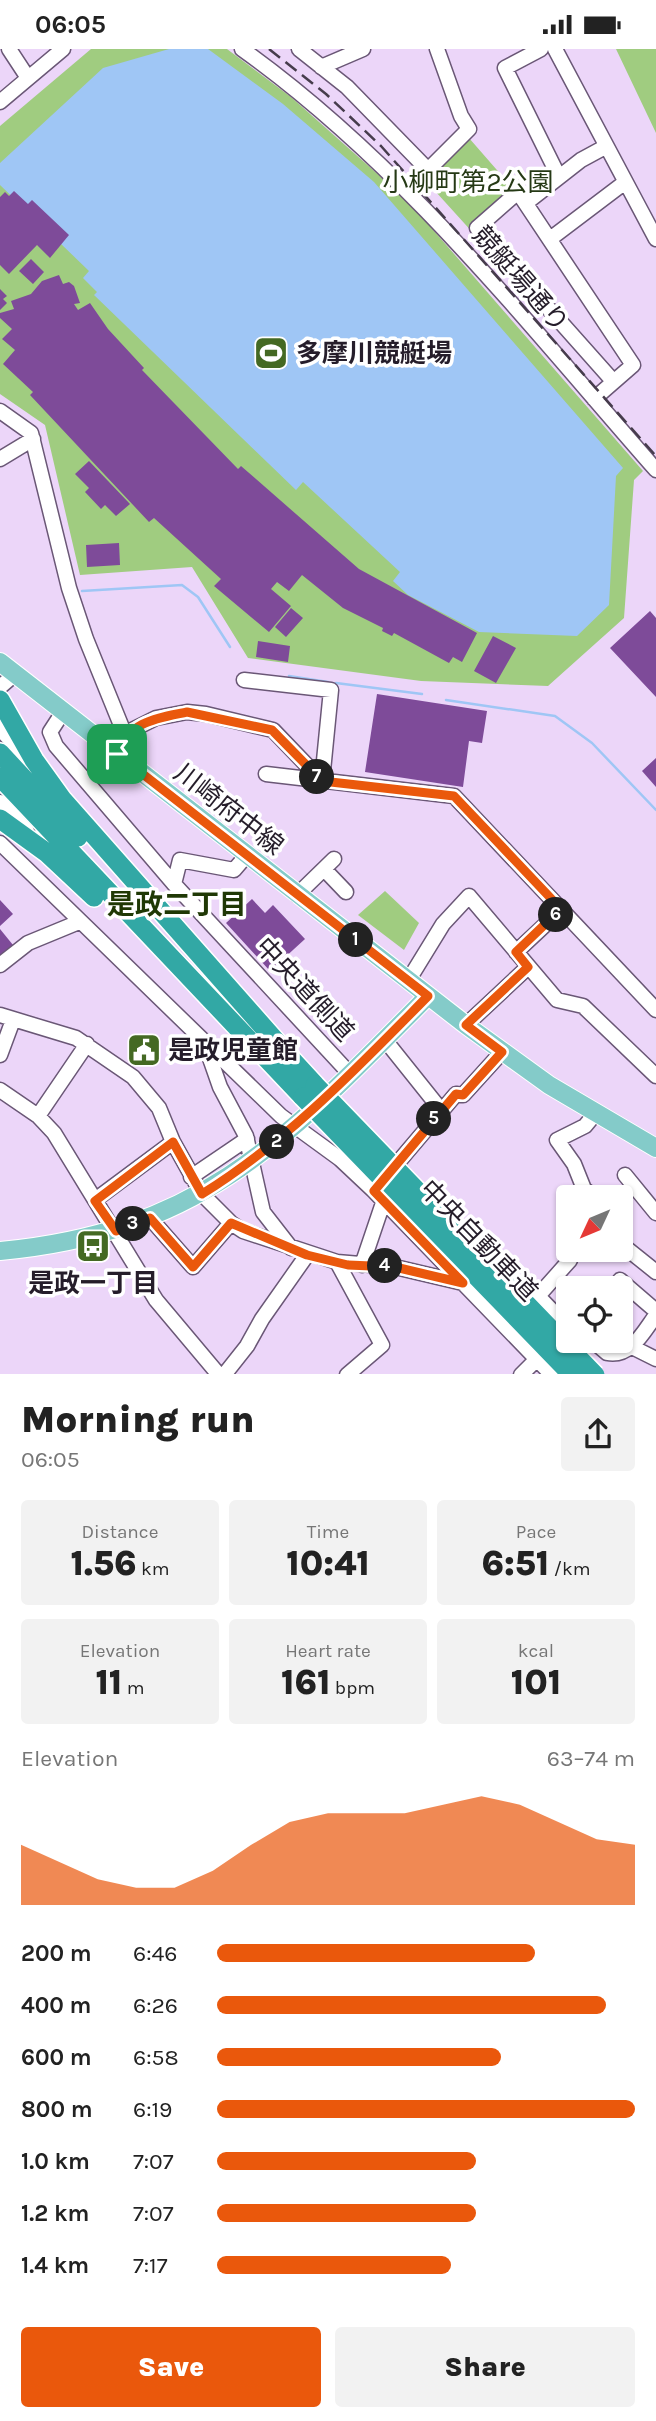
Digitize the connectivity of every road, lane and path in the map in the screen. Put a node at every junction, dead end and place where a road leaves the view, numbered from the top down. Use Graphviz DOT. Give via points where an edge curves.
graph roads {
  1 [pos="9,49"];
  2 [pos="63,49"];
  3 [pos="242,49"];
  4 [pos="299,49"];
  5 [pos="363,49"];
  6 [pos="437,49"];
  7 [pos="541,49"];
  8 [pos="555,49"];
  9 [pos="321,67"];
  10 [pos="27,78"];
  11 [pos="0,102"];
  12 [pos="605,147"];
  13 [pos="559,177"];
  14 [pos="624,183"];
  15 [pos="526,203"];
  16 [pos="550,239"];
  17 [pos="656,239"];
  18 [pos="613,381"];
  19 [pos="594,399"];
  20 [pos="0,411"];
  21 [pos="33,439"];
  22 [pos="0,459"];
  23 [pos="656,470"];
  24 [pos="0,661"];
  25 [pos="15,674"];
  26 [pos="244,680"];
  27 [pos="0,687"];
  28 [pos="3,704"];
  29 [pos="63,712"];
  30 [pos="0,729"];
  31 [pos="125,735"];
  32 [pos="0,753"];
  33 [pos="117,754"];
  34 [pos="266,774"];
  35 [pos="0,777"];
  36 [pos="45,778"];
  37 [pos="322,781"];
  38 [pos="0,802"];
  39 [pos="0,819"];
  40 [pos="0,843"];
  41 [pos="47,853"];
  42 [pos="246,856"];
  43 [pos="174,884"];
  44 [pos="346,892"];
  45 [pos="297,895"];
  46 [pos="561,909"];
  47 [pos="79,922"];
  48 [pos="516,952"];
  49 [pos="0,965"];
  50 [pos="528,967"];
  51 [pos="408,981"];
  52 [pos="428,996"];
  53 [pos="656,1010"];
  54 [pos="7,1018"];
  55 [pos="466,1025"];
  56 [pos="385,1039"];
  57 [pos="87,1044"];
  58 [pos="206,1045"];
  59 [pos="502,1052"];
  60 [pos="0,1055"];
  61 [pos="285,1065"];
  62 [pos="653,1067"];
  63 [pos="350,1074"];
  64 [pos="0,1090"];
  65 [pos="309,1091"];
  66 [pos="441,1110"];
  67 [pos="595,1114"];
  68 [pos="38,1116"];
  69 [pos="296,1125"];
  70 [pos="247,1139"];
  71 [pos="173,1142"];
  72 [pos="654,1143"];
  73 [pos="251,1163"];
  74 [pos="625,1175"];
  75 [pos="191,1177"];
  76 [pos="582,1185"];
  77 [pos="202,1194"];
  78 [pos="379,1195"];
  79 [pos="95,1201"];
  80 [pos="656,1213"];
  81 [pos="150,1218"];
  82 [pos="231,1223"];
  83 [pos="116,1231"];
  84 [pos="292,1249"];
  85 [pos="0,1251"];
  86 [pos="634,1254"];
  87 [pos="307,1255"];
  88 [pos="337,1262"];
  89 [pos="568,1262"];
  90 [pos="362,1265"];
  91 [pos="656,1272"];
  92 [pos="463,1283"];
  93 [pos="633,1292"];
  94 [pos="656,1313"];
  95 [pos="556,1316"];
  96 [pos="556,1342"];
  97 [pos="633,1346"];
  98 [pos="633,1348"];
  99 [pos="536,1358"];
  100 [pos="656,1359"];
  101 [pos="219,1374"];
  102 [pos="224,1374"];
  103 [pos="347,1374"];
  104 [pos="521,1374"];
  105 [pos="552,1374"];
  106 [pos="572,1374"];
  107 [pos="596,1374"];
  1 -- 10 [label="street"];
  2 -- 10 [label="street"];
  3 -- 19 [label="street, 競艇場通り" via="395,177"];
  4 -- 9 [label="street"];
  5 -- 9 [label="street"];
  6 -- 9 [label="street" via="469,129 428,170 347,87"];
  7 -- 13 [label="street" via="505,68"];
  8 -- 12 [label="street"];
  10 -- 11 [label="street"];
  12 -- 13 [label="street"];
  12 -- 14 [label="street"];
  13 -- 15 [label="street"];
  14 -- 16 [label="street"];
  14 -- 17 [label="street"];
  15 -- 16 [label="street"];
  15 -- 18 [label="street" via="518,192 477,228"];
  16 -- 18 [label="street" via="633,365"];
  18 -- 19 [label="street"];
  19 -- 23 [label="street, 競艇場通り"];
  20 -- 21 [label="street"];
  21 -- 22 [label="street"];
  21 -- 31 [label="street" via="69,588"];
  24 -- 25 [label="main road, 川崎府中線"];
  25 -- 27 [label="street"];
  25 -- 29 [label="main road, 川崎府中線"];
  26 -- 37 [label="street" via="331,690"];
  28 -- 36 [label="highway"];
  29 -- 33 [label="main road, 川崎府中線"];
  29 -- 43 [label="street, 中央道側道" via="50,732 56,746"];
  30 -- 36 [label="street"];
  31 -- 33 [label="street"];
  31 -- 37 [label="street" via="156,718 187,712 217,716 272,730"];
  32 -- 61 [label="highway, 中央自動車道"];
  33 -- 42 [label="main road, 川崎府中線"];
  34 -- 37 [label="street"];
  35 -- 61 [label="highway, 中央自動車道"];
  36 -- 61 [label="highway"];
  37 -- 46 [label="street" via="454,796"];
  38 -- 41 [label="street"];
  39 -- 41 [label="highway"];
  40 -- 47 [label="street"];
  41 -- 61 [label="highway"];
  42 -- 43 [label="street" via="234,870 180,860"];
  42 -- 45 [label="main road, 川崎府中線"];
  43 -- 63 [label="street, 中央道側道"];
  44 -- 45 [label="street" via="329,864"];
  45 -- 51 [label="main road, 川崎府中線"];
  46 -- 48 [label="street"];
  46 -- 53 [label="street"];
  47 -- 49 [label="street" via="28,943"];
  47 -- 58 [label="street"];
  48 -- 50 [label="street"];
  48 -- 51 [label="street" via="469,897 443,925"];
  50 -- 55 [label="street"];
  50 -- 62 [label="street" via="557,1000 583,1006"];
  51 -- 52 [label="main road, 川崎府中線"];
  52 -- 55 [label="main road, 川崎府中線"];
  52 -- 56 [label="main road"];
  54 -- 57 [label="street"];
  54 -- 60 [label="street"];
  55 -- 59 [label="main road, 川崎府中線"];
  56 -- 63 [label="main road"];
  56 -- 66 [label="street"];
  57 -- 68 [label="street"];
  57 -- 71 [label="street" via="143,1086 159,1108"];
  58 -- 69 [label="street"];
  58 -- 70 [label="street" via="220,1087"];
  59 -- 66 [label="street" via="463,1095 456,1094"];
  59 -- 67 [label="main road, 川崎府中線"];
  61 -- 65 [label="highway, 中央自動車道"];
  63 -- 69 [label="main road"];
  64 -- 68 [label="street"];
  65 -- 106 [label="highway, 中央自動車道, bridge"];
  65 -- 107 [label="highway, 中央自動車道, bridge"];
  66 -- 78 [label="street"];
  67 -- 72 [label="main road, 川崎府中線"];
  67 -- 76 [label="street" via="585,1126 556,1140"];
  68 -- 79 [label="street" via="54,1133"];
  69 -- 73 [label="main road"];
  69 -- 78 [label="street"];
  70 -- 73 [label="street"];
  70 -- 75 [label="street"];
  71 -- 75 [label="street"];
  71 -- 79 [label="street"];
  73 -- 77 [label="main road"];
  73 -- 84 [label="street" via="263,1212"];
  74 -- 80 [label="street"];
  75 -- 77 [label="street"];
  77 -- 81 [label="main road"];
  77 -- 82 [label="street"];
  78 -- 90 [label="street"];
  78 -- 92 [label="street"];
  79 -- 83 [label="street"];
  81 -- 82 [label="street" via="193,1267"];
  81 -- 83 [label="main road"];
  82 -- 84 [label="street"];
  83 -- 85 [label="main road" via="45,1247"];
  83 -- 101 [label="street" via="156,1300"];
  84 -- 87 [label="street"];
  86 -- 91 [label="street"];
  87 -- 88 [label="street"];
  87 -- 102 [label="street"];
  88 -- 90 [label="street"];
  88 -- 103 [label="street" via="382,1345"];
  89 -- 95 [label="street" via="538,1296"];
  90 -- 92 [label="street" via="395,1267"];
  92 -- 99 [label="street"];
  93 -- 94 [label="street"];
  94 -- 97 [label="street"];
  96 -- 99 [label="street"];
  98 -- 100 [label="street"];
  99 -- 104 [label="street"];
  99 -- 105 [label="street"];
}
